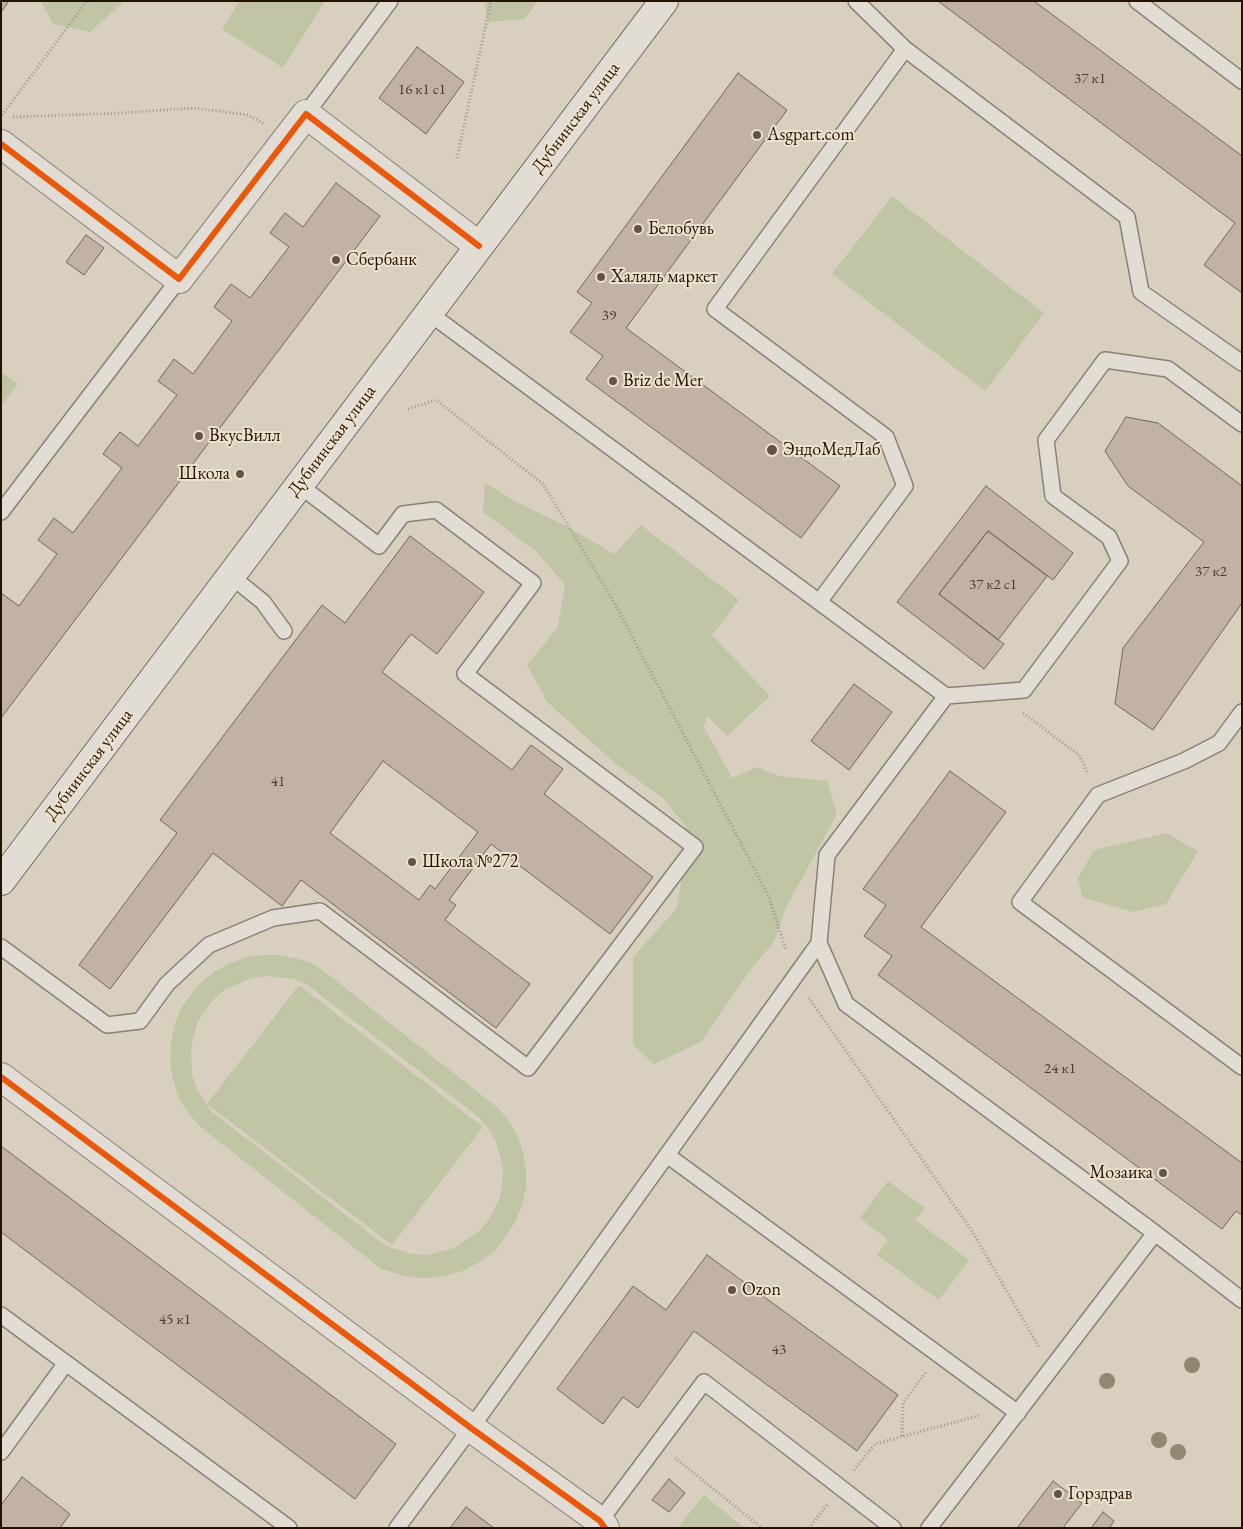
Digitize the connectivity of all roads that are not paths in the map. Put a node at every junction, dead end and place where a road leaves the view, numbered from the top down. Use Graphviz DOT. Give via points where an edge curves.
graph roads {
  1 [pos="390,1"];
  2 [pos="664,1"];
  3 [pos="856,1"];
  4 [pos="1137,1"];
  5 [pos="905,49"];
  6 [pos="1242,81"];
  7 [pos="306,114"];
  8 [pos="1,144"];
  9 [pos="480,246"];
  10 [pos="179,278"];
  11 [pos="429,313"];
  12 [pos="1242,363"];
  13 [pos="1241,423"];
  14 [pos="300,485"];
  15 [pos="1,512"];
  16 [pos="231,576"];
  17 [pos="819,602"];
  18 [pos="284,631"];
  19 [pos="946,696"];
  20 [pos="1242,712"];
  21 [pos="1,881"];
  22 [pos="819,943"];
  23 [pos="1,947"];
  24 [pos="1242,1067"];
  25 [pos="1,1078"];
  26 [pos="668,1155"];
  27 [pos="1154,1232"];
  28 [pos="1242,1300"];
  29 [pos="1,1315"];
  30 [pos="66,1363"];
  31 [pos="1014,1410"];
  32 [pos="471,1428"];
  33 [pos="1,1452"];
  34 [pos="603,1525"];
  35 [pos="289,1528"];
  36 [pos="397,1528"];
  37 [pos="893,1528"];
  38 [pos="929,1528"];
  1 -- 7 [label="lane"];
  2 -- 9 [label="street, Дубнинская улица"];
  3 -- 5 [label="lane"];
  4 -- 6 [label="lane"];
  5 -- 12 [label="lane" via="1127,217 1141,292"];
  5 -- 17 [label="lane" via="715,309 886,437 905,486"];
  7 -- 9 [label="street"];
  7 -- 10 [label="street"];
  8 -- 10 [label="street"];
  9 -- 11 [label="street, Дубнинская улица"];
  10 -- 15 [label="lane"];
  11 -- 14 [label="street, Дубнинская улица"];
  11 -- 17 [label="lane"];
  13 -- 19 [label="lane" via="1168,369 1105,360 1046,440 1053,496 1109,537 1120,561 1024,690"];
  14 -- 16 [label="street, Дубнинская улица"];
  14 -- 23 [label="lane" via="379,546 403,514 436,510 533,583 465,674 695,847 528,1068 320,912 272,918 209,945 167,984 140,1021 107,1025"];
  16 -- 18 [label="lane" via="263,602"];
  16 -- 21 [label="street, Дубнинская улица"];
  17 -- 19 [label="lane"];
  19 -- 22 [label="lane" via="826,855"];
  20 -- 24 [label="lane" via="1219,743 1184,761 1098,795 1020,902"];
  22 -- 26 [label="lane"];
  22 -- 27 [label="lane" via="846,1004"];
  25 -- 32 [label="street"];
  26 -- 31 [label="lane"];
  26 -- 32 [label="lane"];
  27 -- 28 [label="lane"];
  27 -- 31 [label="lane" via="1051,1368"];
  29 -- 30 [label="lane"];
  30 -- 33 [label="lane"];
  30 -- 35 [label="lane"];
  31 -- 38 [label="lane"];
  32 -- 34 [label="street"];
  32 -- 36 [label="lane"];
  34 -- 37 [label="lane" via="704,1382"];
}
